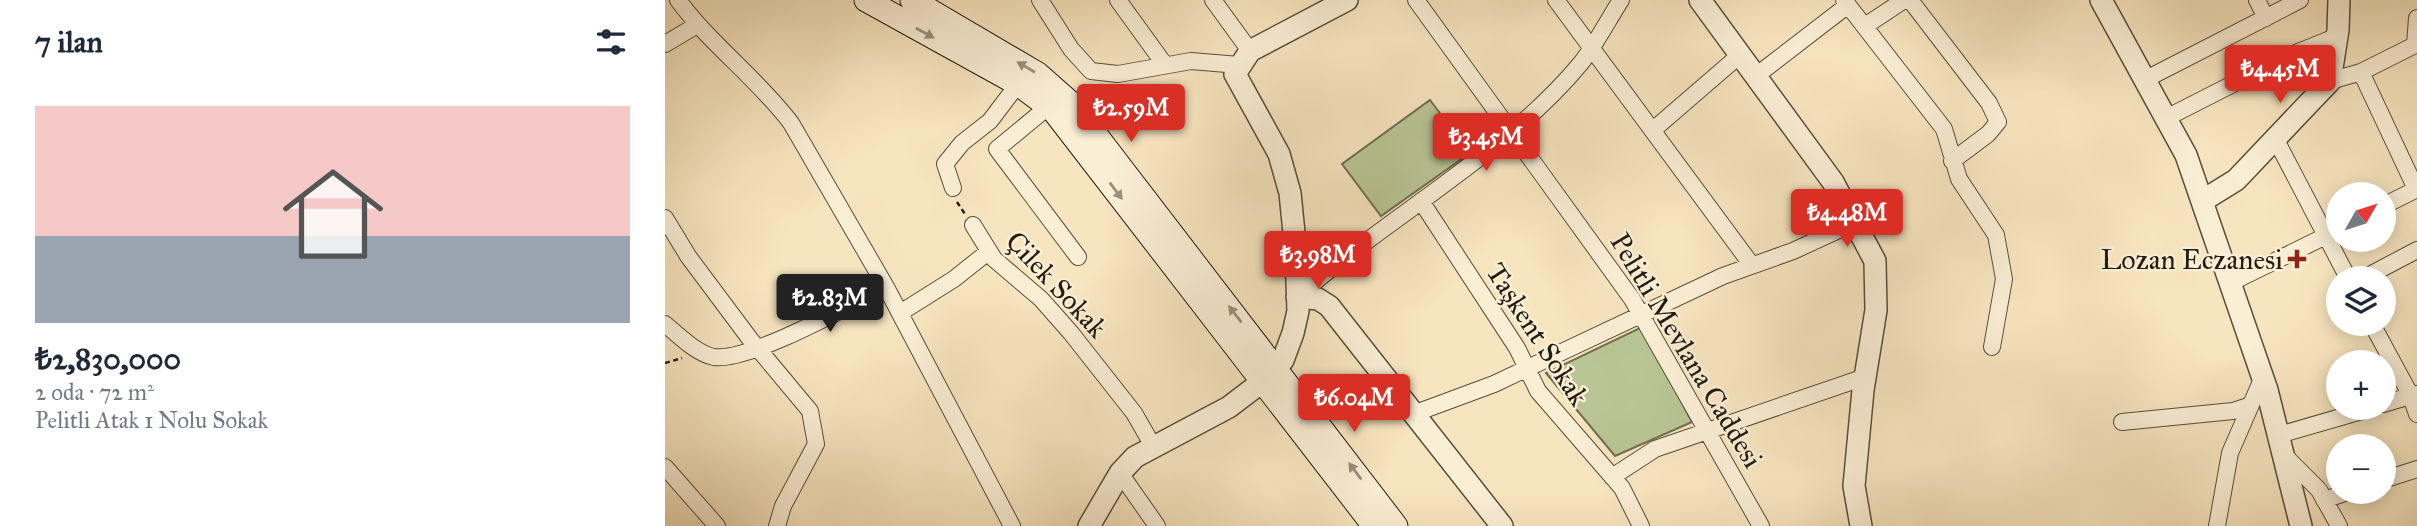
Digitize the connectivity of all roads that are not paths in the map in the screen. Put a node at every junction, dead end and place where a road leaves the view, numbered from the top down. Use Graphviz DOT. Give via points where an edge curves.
graph roads {
  1 [pos="678,0"];
  2 [pos="866,0"];
  3 [pos="912,0"];
  4 [pos="1118,0"];
  5 [pos="1213,0"];
  6 [pos="1347,0"];
  7 [pos="1416,0"];
  8 [pos="1556,0"];
  9 [pos="1621,0"];
  10 [pos="1700,0"];
  11 [pos="1907,0"];
  12 [pos="2101,0"];
  13 [pos="2257,0"];
  14 [pos="2300,0"];
  15 [pos="2339,0"];
  16 [pos="1847,2"];
  17 [pos="1049,4"];
  18 [pos="2266,18"];
  19 [pos="2417,18"];
  20 [pos="697,25"];
  21 [pos="1865,26"];
  22 [pos="2338,36"];
  23 [pos="665,44"];
  24 [pos="2416,44"];
  25 [pos="1591,47"];
  26 [pos="1741,54"];
  27 [pos="1245,58"];
  28 [pos="1165,65"];
  29 [pos="2361,72"];
  30 [pos="1757,75"];
  31 [pos="2146,79"];
  32 [pos="2330,81"];
  33 [pos="1018,84"];
  34 [pos="1049,106"];
  35 [pos="2168,117"];
  36 [pos="1510,130"];
  37 [pos="1653,130"];
  38 [pos="2275,138"];
  39 [pos="1952,161"];
  40 [pos="953,188"];
  41 [pos="2416,189"];
  42 [pos="2396,199"];
  43 [pos="1421,201"];
  44 [pos="2202,201"];
  45 [pos="665,218"];
  46 [pos="1856,222"];
  47 [pos="2326,223"];
  48 [pos="973,225"];
  49 [pos="2326,236"];
  50 [pos="2417,250"];
  51 [pos="988,252"];
  52 [pos="1079,257"];
  53 [pos="1751,264"];
  54 [pos="2387,266"];
  55 [pos="2230,283"];
  56 [pos="886,287"];
  57 [pos="1297,297"];
  58 [pos="900,313"];
  59 [pos="1641,315"];
  60 [pos="665,324"];
  61 [pos="2379,336"];
  62 [pos="1992,347"];
  63 [pos="758,349"];
  64 [pos="1526,368"];
  65 [pos="1269,375"];
  66 [pos="1865,377"];
  67 [pos="2263,377"];
  68 [pos="2414,395"];
  69 [pos="2396,400"];
  70 [pos="2248,406"];
  71 [pos="1412,414"];
  72 [pos="2417,414"];
  73 [pos="2342,420"];
  74 [pos="2122,422"];
  75 [pos="1707,431"];
  76 [pos="2281,445"];
  77 [pos="1153,446"];
  78 [pos="665,467"];
  79 [pos="2417,469"];
  80 [pos="1120,473"];
  81 [pos="2396,476"];
  82 [pos="1612,477"];
  83 [pos="2325,500"];
  84 [pos="717,526"];
  85 [pos="777,526"];
  86 [pos="1012,526"];
  87 [pos="1089,526"];
  88 [pos="1157,526"];
  89 [pos="1374,526"];
  90 [pos="1396,526"];
  91 [pos="1501,526"];
  92 [pos="1641,526"];
  93 [pos="1761,526"];
  94 [pos="1861,526"];
  95 [pos="2217,526"];
  96 [pos="2301,526"];
  97 [pos="2339,526"];
  1 -- 20 [label="street"];
  2 -- 33 [label="main road, one-way"];
  65 -- 3 [label="main road, one-way" via="1073,105 1038,74"];
  4 -- 28 [label="street"];
  5 -- 27 [label="street"];
  6 -- 27 [label="street"];
  7 -- 36 [label="street, Pelitli Mevlana Caddesi"];
  8 -- 25 [label="street"];
  9 -- 25 [label="street"];
  10 -- 26 [label="street"];
  11 -- 21 [label="street"];
  11 -- 39 [label="street" via="1989,103 1997,122"];
  12 -- 31 [label="street"];
  13 -- 18 [label="street"];
  14 -- 18 [label="street"];
  15 -- 22 [label="street"];
  16 -- 21 [label="street"];
  16 -- 30 [label="street"];
  17 -- 28 [label="street" via="1071,49 1091,71 1118,74"];
  18 -- 31 [label="street"];
  19 -- 24 [label="street"];
  20 -- 23 [label="street"];
  20 -- 56 [label="street" via="791,123"];
  21 -- 39 [label="street" via="1944,129"];
  22 -- 32 [label="street"];
  22 -- 35 [label="street"];
  24 -- 29 [label="street"];
  25 -- 36 [label="street" via="1566,79"];
  25 -- 37 [label="street"];
  26 -- 30 [label="street"];
  26 -- 37 [label="street"];
  27 -- 28 [label="street"];
  27 -- 57 [label="street" via="1235,74 1284,166 1294,229"];
  29 -- 32 [label="street"];
  29 -- 41 [label="street"];
  30 -- 46 [label="street"];
  31 -- 35 [label="street"];
  32 -- 38 [label="street"];
  33 -- 34 [label="main road"];
  33 -- 40 [label="street" via="989,121 961,143 945,164"];
  34 -- 52 [label="street, Çilek Sokak" via="996,149"];
  34 -- 65 [label="main road, one-way"];
  35 -- 44 [label="street"];
  36 -- 43 [label="street"];
  36 -- 59 [label="street, Pelitli Mevlana Caddesi"];
  37 -- 53 [label="street"];
  38 -- 44 [label="street" via="2236,180"];
  38 -- 47 [label="street"];
  39 -- 62 [label="street" via="1996,235 2004,265"];
  41 -- 42 [label="street"];
  43 -- 57 [label="street"];
  43 -- 64 [label="street, Taşkent Sokak"];
  44 -- 55 [label="street"];
  45 -- 63 [label="street"];
  46 -- 53 [label="street" via="1793,251"];
  46 -- 66 [label="street" via="1877,274"];
  48 -- 51 [label="street, Çilek Sokak"];
  49 -- 55 [label="street"];
  50 -- 54 [label="street"];
  51 -- 58 [label="street"];
  51 -- 77 [label="street, Çilek Sokak" via="1071,333 1134,413"];
  53 -- 59 [label="street"];
  55 -- 67 [label="street"];
  56 -- 58 [label="street"];
  56 -- 63 [label="street"];
  57 -- 65 [label="street" via="1293,333"];
  57 -- 71 [label="street" via="1318,299 1329,306"];
  58 -- 86 [label="street"];
  59 -- 64 [label="street"];
  59 -- 75 [label="street, Pelitli Mevlana Caddesi"];
  60 -- 63 [label="street" via="710,356 728,357"];
  61 -- 68 [label="street"];
  63 -- 85 [label="street" via="810,411 816,444"];
  64 -- 71 [label="street"];
  64 -- 82 [label="street, Taşkent Sokak" via="1538,391"];
  65 -- 77 [label="street" via="1229,407"];
  65 -- 89 [label="main road"];
  90 -- 65 [label="main road, one-way"];
  66 -- 75 [label="street"];
  66 -- 94 [label="street" via="1854,486"];
  67 -- 70 [label="street"];
  67 -- 76 [label="street"];
  68 -- 69 [label="street"];
  68 -- 72 [label="street"];
  70 -- 74 [label="street"];
  70 -- 95 [label="street" via="2230,453"];
  71 -- 91 [label="street"];
  73 -- 76 [label="street"];
  75 -- 82 [label="street" via="1655,449"];
  75 -- 93 [label="street, Pelitli Mevlana Caddesi"];
  76 -- 83 [label="street"];
  76 -- 96 [label="street"];
  77 -- 80 [label="street"];
  78 -- 84 [label="street"];
  79 -- 81 [label="street"];
  80 -- 87 [label="street"];
  80 -- 88 [label="street"];
  82 -- 92 [label="street, Taşkent Sokak"];
  83 -- 97 [label="street"];
}
